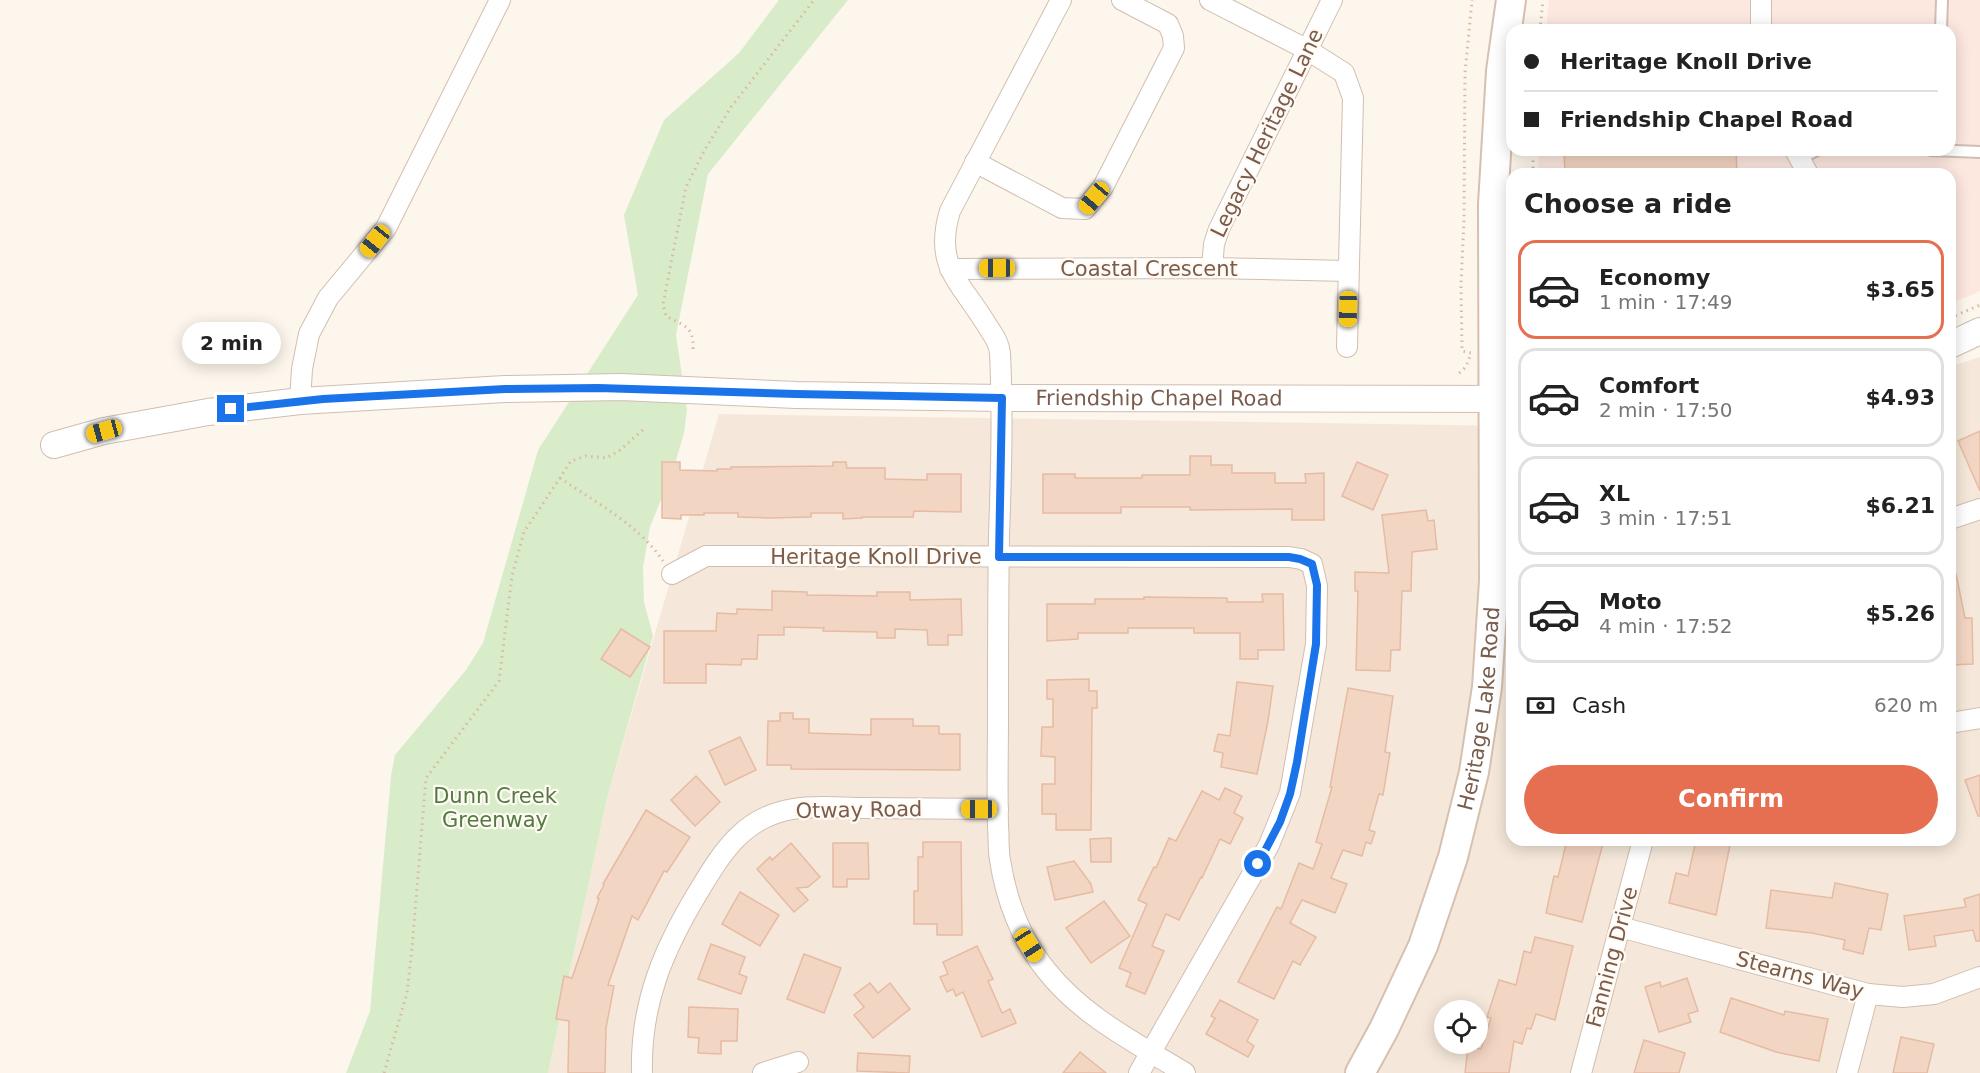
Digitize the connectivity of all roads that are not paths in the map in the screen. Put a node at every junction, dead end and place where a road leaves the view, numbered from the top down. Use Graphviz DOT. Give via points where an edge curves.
graph roads {
  1 [pos="500,0"];
  2 [pos="1061,0"];
  3 [pos="1122,0"];
  4 [pos="1210,0"];
  5 [pos="1332,0"];
  6 [pos="1511,0"];
  7 [pos="1761,0"];
  8 [pos="1942,0"];
  9 [pos="1508,24"];
  10 [pos="1761,24"];
  11 [pos="1941,24"];
  12 [pos="1506,36"];
  13 [pos="1306,49"];
  14 [pos="1956,151"];
  15 [pos="1980,152"];
  16 [pos="975,162"];
  17 [pos="1212,268"];
  18 [pos="950,269"];
  19 [pos="1348,271"];
  20 [pos="1980,331"];
  21 [pos="1956,342"];
  22 [pos="1347,347"];
  23 [pos="1002,398"];
  24 [pos="1502,399"];
  25 [pos="300,401"];
  26 [pos="54,445"];
  27 [pos="1980,509"];
  28 [pos="1956,517"];
  29 [pos="999,557"];
  30 [pos="672,574"];
  31 [pos="1980,718"];
  32 [pos="1956,722"];
  33 [pos="998,809"];
  34 [pos="1641,846"];
  35 [pos="1620,927"];
  36 [pos="1980,977"];
  37 [pos="1868,994"];
  38 [pos="1151,1052"];
  39 [pos="798,1062"];
  40 [pos="642,1073"];
  41 [pos="763,1073"];
  42 [pos="1139,1073"];
  43 [pos="1185,1073"];
  44 [pos="1360,1073"];
  45 [pos="1581,1073"];
  46 [pos="1847,1073"];
  1 -- 25 [label="street" via="386,228 328,298 309,334"];
  2 -- 16 [label="street"];
  3 -- 16 [label="street" via="1168,24 1174,48 1103,187 1084,209 1062,208"];
  4 -- 13 [label="street"];
  5 -- 13 [label="street, Legacy Heritage Lane"];
  6 -- 9 [label="main road, Heritage Lake Road"];
  7 -- 10 [label="street"];
  8 -- 11 [label="lane"];
  12 -- 24 [label="main road, Heritage Lake Road" via="1493,204"];
  13 -- 17 [label="street, Legacy Heritage Lane" via="1219,229"];
  13 -- 19 [label="street" via="1344,73 1353,98"];
  14 -- 15 [label="lane"];
  16 -- 18 [label="street" via="944,229 944,255"];
  17 -- 18 [label="street, Coastal Crescent"];
  17 -- 19 [label="street, Coastal Crescent"];
  18 -- 23 [label="street" via="999,346"];
  19 -- 22 [label="street"];
  20 -- 21 [label="street"];
  23 -- 24 [label="street, Friendship Chapel Road"];
  23 -- 25 [label="street, Friendship Chapel Road" via="621,387 505,389"];
  23 -- 29 [label="street"];
  24 -- 44 [label="main road, Heritage Lake Road" via="1494,581 1486,687 1474,772 1453,857 1423,946"];
  25 -- 26 [label="street, Friendship Chapel Road" via="208,411"];
  27 -- 28 [label="street"];
  29 -- 30 [label="street, Heritage Knoll Drive" via="706,556"];
  29 -- 33 [label="street"];
  29 -- 38 [label="street, Heritage Knoll Drive" via="1289,557 1312,564 1316,572 1316,644 1290,794 1269,845"];
  31 -- 32 [label="street"];
  33 -- 38 [label="street" via="1006,890 1029,945 1052,977 1089,1014"];
  33 -- 40 [label="street, Otway Road" via="792,809 765,818 740,833 725,849 688,908 661,963 645,1024"];
  34 -- 35 [label="street, Fanning Drive"];
  35 -- 37 [label="street, Stearns Way"];
  35 -- 45 [label="street, Fanning Drive"];
  36 -- 37 [label="street, Stearns Way" via="1934,994 1903,998"];
  37 -- 46 [label="street"];
  38 -- 42 [label="street, Heritage Knoll Drive"];
  38 -- 43 [label="street"];
  39 -- 41 [label="street"];
}
